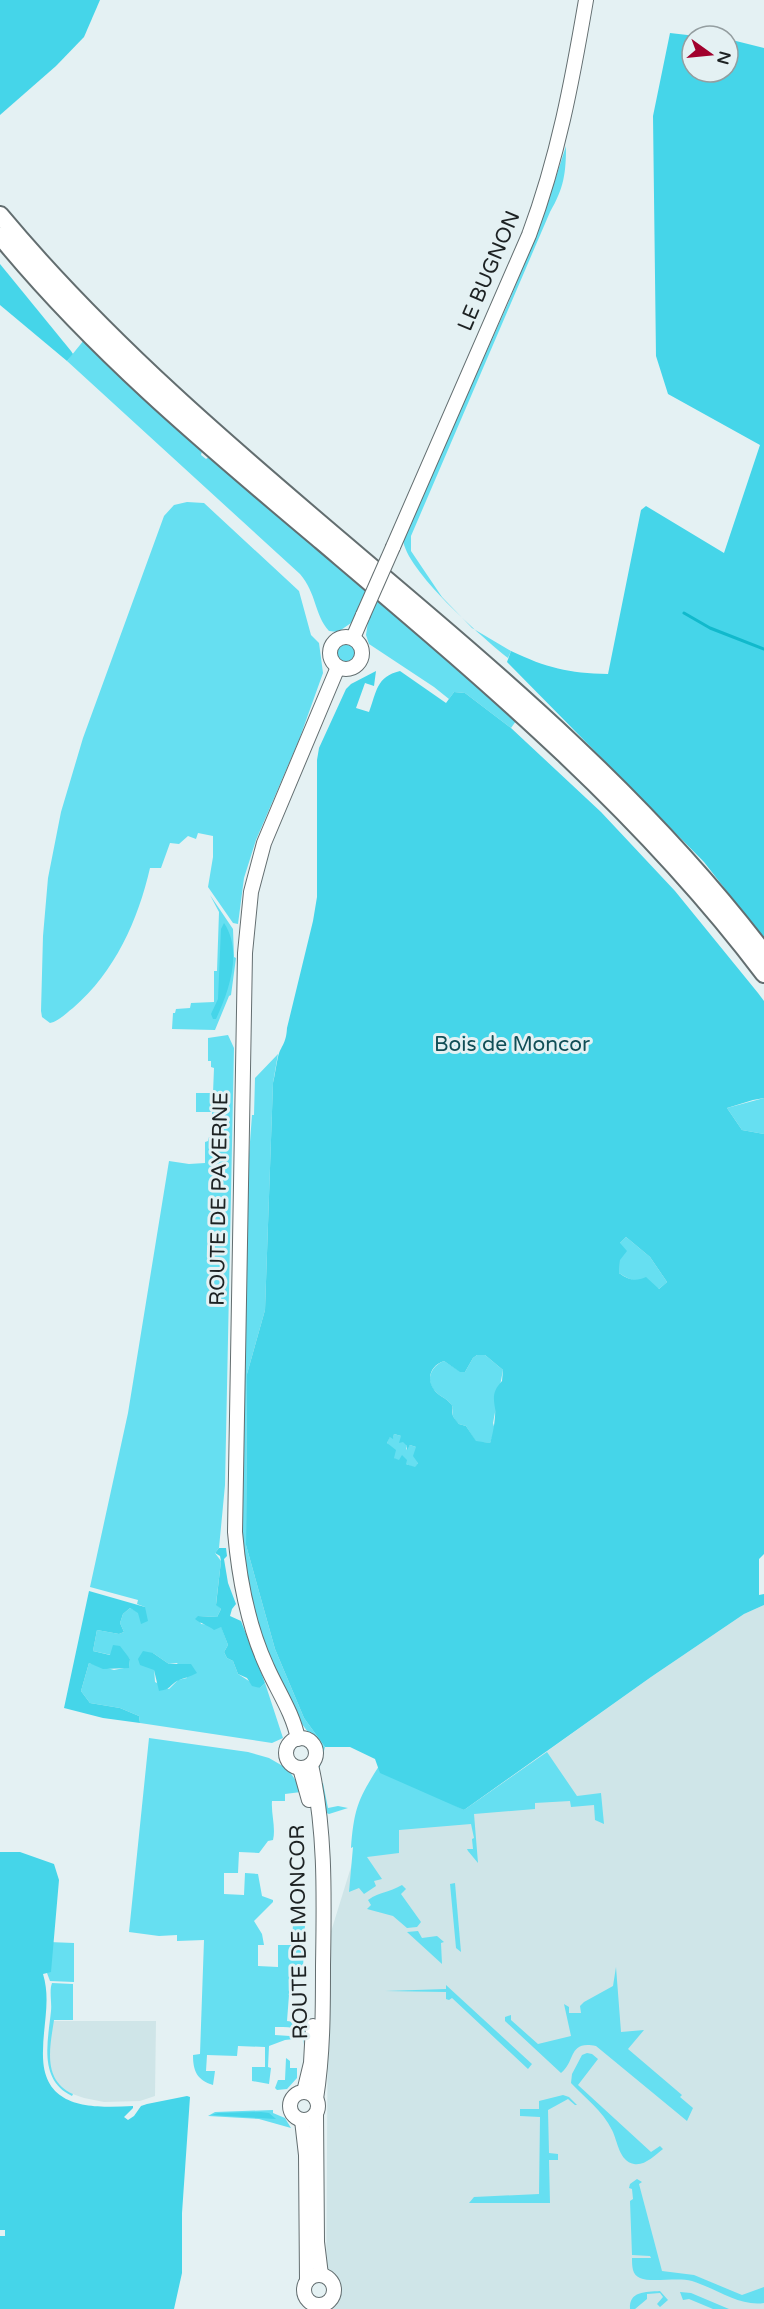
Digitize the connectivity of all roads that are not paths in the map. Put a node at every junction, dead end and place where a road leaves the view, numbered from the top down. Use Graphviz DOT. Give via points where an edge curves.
graph roads {
  1 [pos="586,0"];
  2 [pos="0,215"];
  3 [pos="0,236"];
  4 [pos="353,638"];
  5 [pos="338,667"];
  6 [pos="764,953"];
  7 [pos="764,974"];
  8 [pos="298,1739"];
  9 [pos="305,1767"];
  10 [pos="310,2096"];
  11 [pos="316,2114"];
  12 [pos="302,2120"];
  13 [pos="321,2275"];
  14 [pos="307,2281"];
  15 [pos="315,2306"];
  1 -- 4 [label="main road, LE BUGNON, bridge" via="548,186"];
  2 -- 6 [label="highway" via="77,303 163,387 474,654 590,760 683,855"];
  3 -- 7 [label="highway" via="68,312 154,396 472,670 590,778 688,881"];
  4 -- 5 [label="main road" via="339,638 333,644 330,657"];
  4 -- 5 [label="main road" via="362,651 360,661 348,669"];
  5 -- 8 [label="main road, ROUTE DE PAYERNE" via="264,843 251,892 246,944 235,1532 248,1615"];
  8 -- 9 [label="main road" via="306,1739 314,1746 315,1758"];
  8 -- 9 [label="main road" via="290,1744 286,1754 291,1764"];
  9 -- 10 [label="main road, ROUTE DE MONCOR" via="322,1839 324,1885 321,2063"];
  10 -- 11 [label="main road" via="318,2106"];
  10 -- 12 [label="main road" via="295,2096 290,2104 293,2114"];
  11 -- 12 [label="main road"];
  11 -- 13 [label="main road"];
  12 -- 14 [label="main road"];
  13 -- 14 [label="main road"];
  13 -- 15 [label="main road" via="329,2279 334,2289 331,2300"];
  14 -- 15 [label="main road" via="304,2292"];
}
